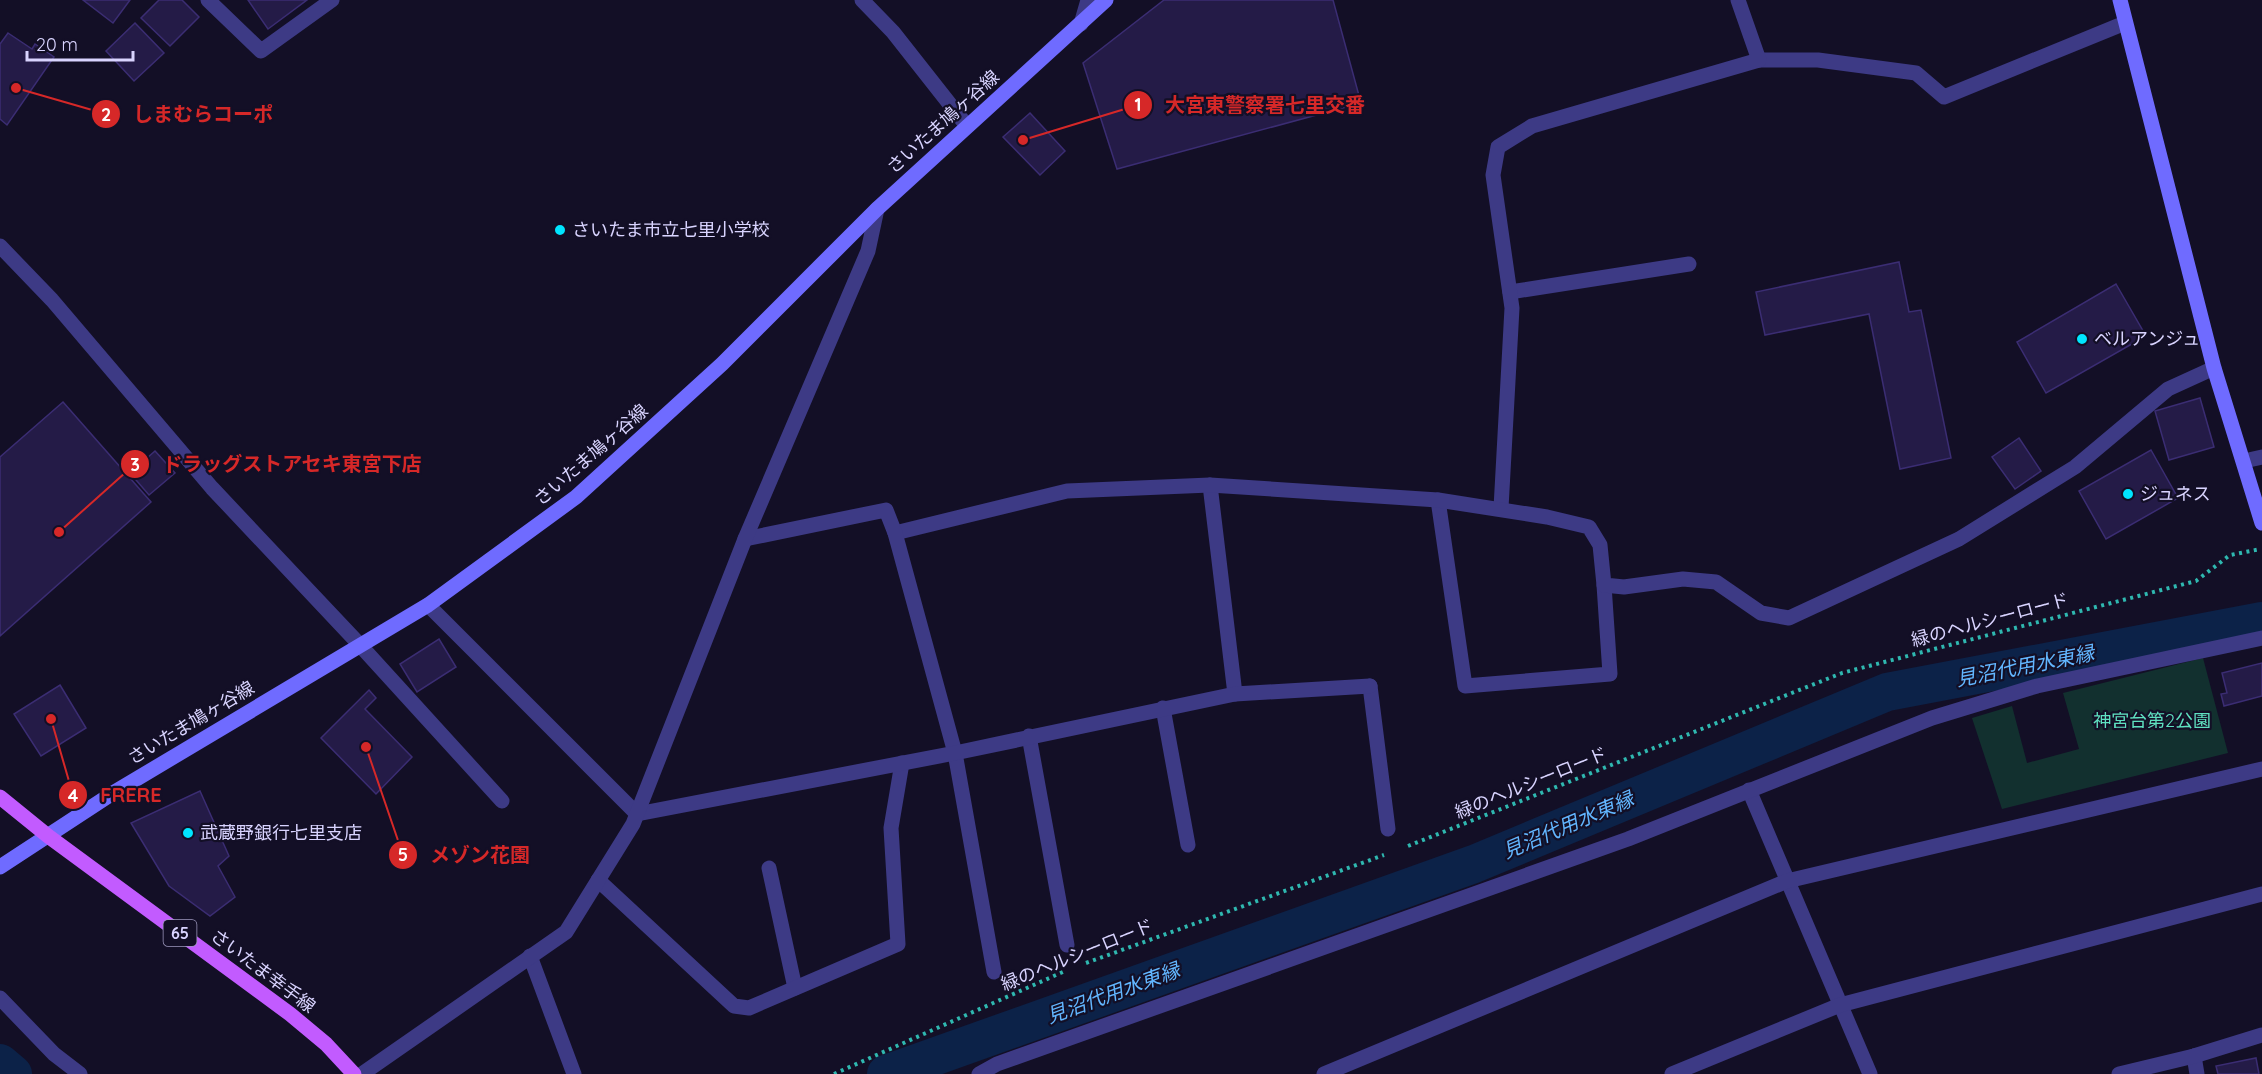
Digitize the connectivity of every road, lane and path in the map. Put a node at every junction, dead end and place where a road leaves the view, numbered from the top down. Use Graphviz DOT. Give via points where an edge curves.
graph roads {
  1 [pos="208,0"];
  2 [pos="332,0"];
  3 [pos="862,0"];
  4 [pos="1088,0"];
  5 [pos="1106,0"];
  6 [pos="1738,0"];
  7 [pos="2120,0"];
  8 [pos="2125,23"];
  9 [pos="1081,24"];
  10 [pos="1759,60"];
  11 [pos="968,126"];
  12 [pos="877,209"];
  13 [pos="0,246"];
  14 [pos="1689,264"];
  15 [pos="1510,292"];
  16 [pos="2214,368"];
  17 [pos="2262,457"];
  18 [pos="2244,461"];
  19 [pos="1210,485"];
  20 [pos="1438,500"];
  21 [pos="1501,508"];
  22 [pos="2262,523"];
  23 [pos="895,533"];
  24 [pos="745,539"];
  25 [pos="2262,549"];
  26 [pos="1604,585"];
  27 [pos="428,605"];
  28 [pos="2262,638"];
  29 [pos="359,644"];
  30 [pos="1235,694"];
  31 [pos="1163,708"];
  32 [pos="1029,736"];
  33 [pos="954,753"];
  34 [pos="902,764"];
  35 [pos="2262,769"];
  36 [pos="1749,790"];
  37 [pos="0,797"];
  38 [pos="502,801"];
  39 [pos="637,814"];
  40 [pos="1388,829"];
  41 [pos="48,836"];
  42 [pos="1188,845"];
  43 [pos="1400,849"];
  44 [pos="1389,853"];
  45 [pos="0,867"];
  46 [pos="769,868"];
  47 [pos="598,879"];
  48 [pos="1787,881"];
  49 [pos="2262,894"];
  50 [pos="1067,945"];
  51 [pos="530,956"];
  52 [pos="1078,966"];
  53 [pos="1068,970"];
  54 [pos="994,972"];
  55 [pos="795,988"];
  56 [pos="0,998"];
  57 [pos="1840,1005"];
  58 [pos="2262,1035"];
  59 [pos="2194,1056"];
  60 [pos="80,1074"];
  61 [pos="354,1074"];
  62 [pos="362,1074"];
  63 [pos="574,1074"];
  64 [pos="834,1074"];
  65 [pos="979,1074"];
  66 [pos="1324,1074"];
  67 [pos="1672,1074"];
  68 [pos="1870,1074"];
  69 [pos="2119,1074"];
  70 [pos="2197,1074"];
  1 -- 2 [label="street" via="261,51"];
  3 -- 11 [label="street"];
  4 -- 9 [label="street"];
  5 -- 9 [label="main road, さいたま鳩ヶ谷線"];
  6 -- 10 [label="street"];
  7 -- 8 [label="main road"];
  8 -- 10 [label="street" via="1944,97 1916,73 1818,60"];
  8 -- 16 [label="main road"];
  9 -- 11 [label="main road, さいたま鳩ヶ谷線"];
  10 -- 15 [label="street" via="1532,126 1498,147 1492,175"];
  11 -- 12 [label="main road, さいたま鳩ヶ谷線"];
  12 -- 24 [label="street" via="868,251"];
  12 -- 27 [label="main road, さいたま鳩ヶ谷線" via="722,364 576,497"];
  13 -- 29 [label="street" via="52,300 212,488"];
  14 -- 15 [label="street"];
  15 -- 21 [label="street"];
  16 -- 18 [label="main road"];
  16 -- 26 [label="street" via="2168,389 2075,467 1959,539 1789,618 1761,613 1716,582 1683,579 1624,587"];
  17 -- 18 [label="street"];
  18 -- 22 [label="main road"];
  19 -- 20 [label="street"];
  19 -- 23 [label="street" via="1066,491"];
  19 -- 30 [label="street"];
  20 -- 21 [label="street"];
  20 -- 26 [label="street" via="1465,686 1610,674"];
  21 -- 26 [label="street" via="1589,527 1600,545"];
  23 -- 24 [label="street" via="886,510"];
  23 -- 33 [label="street"];
  24 -- 39 [label="street"];
  25 -- 43 [label="path, 緑のヘルシーロード" via="2230,555 2196,581 1842,673"];
  27 -- 29 [label="main road, さいたま鳩ヶ谷線"];
  27 -- 39 [label="street"];
  28 -- 36 [label="street" via="2037,686 1932,717"];
  29 -- 38 [label="street"];
  29 -- 41 [label="main road, さいたま鳩ヶ谷線"];
  30 -- 31 [label="street"];
  30 -- 40 [label="street" via="1370,686"];
  31 -- 32 [label="street"];
  31 -- 42 [label="street"];
  32 -- 33 [label="street"];
  32 -- 50 [label="street"];
  33 -- 34 [label="street"];
  33 -- 54 [label="street"];
  34 -- 39 [label="street"];
  34 -- 55 [label="street" via="891,828 898,944"];
  35 -- 48 [label="street"];
  36 -- 48 [label="street"];
  36 -- 65 [label="street" via="1628,839"];
  37 -- 41 [label="main road, さいたま幸手線 / 65"];
  39 -- 47 [label="street"];
  41 -- 45 [label="main road, さいたま鳩ヶ谷線"];
  41 -- 61 [label="main road, さいたま幸手線 / 65" via="290,1014"];
  44 -- 52 [label="path, 緑のヘルシーロード"];
  46 -- 55 [label="street"];
  47 -- 51 [label="street" via="566,932"];
  47 -- 55 [label="street" via="734,1006 749,1008"];
  48 -- 57 [label="street"];
  48 -- 66 [label="street"];
  49 -- 57 [label="street"];
  51 -- 62 [label="street"];
  51 -- 63 [label="street"];
  53 -- 64 [label="path, 緑のヘルシーロード"];
  56 -- 60 [label="street" via="54,1054"];
  57 -- 67 [label="street"];
  57 -- 68 [label="street"];
  58 -- 59 [label="street"];
  59 -- 69 [label="street"];
  59 -- 70 [label="street"];
}
